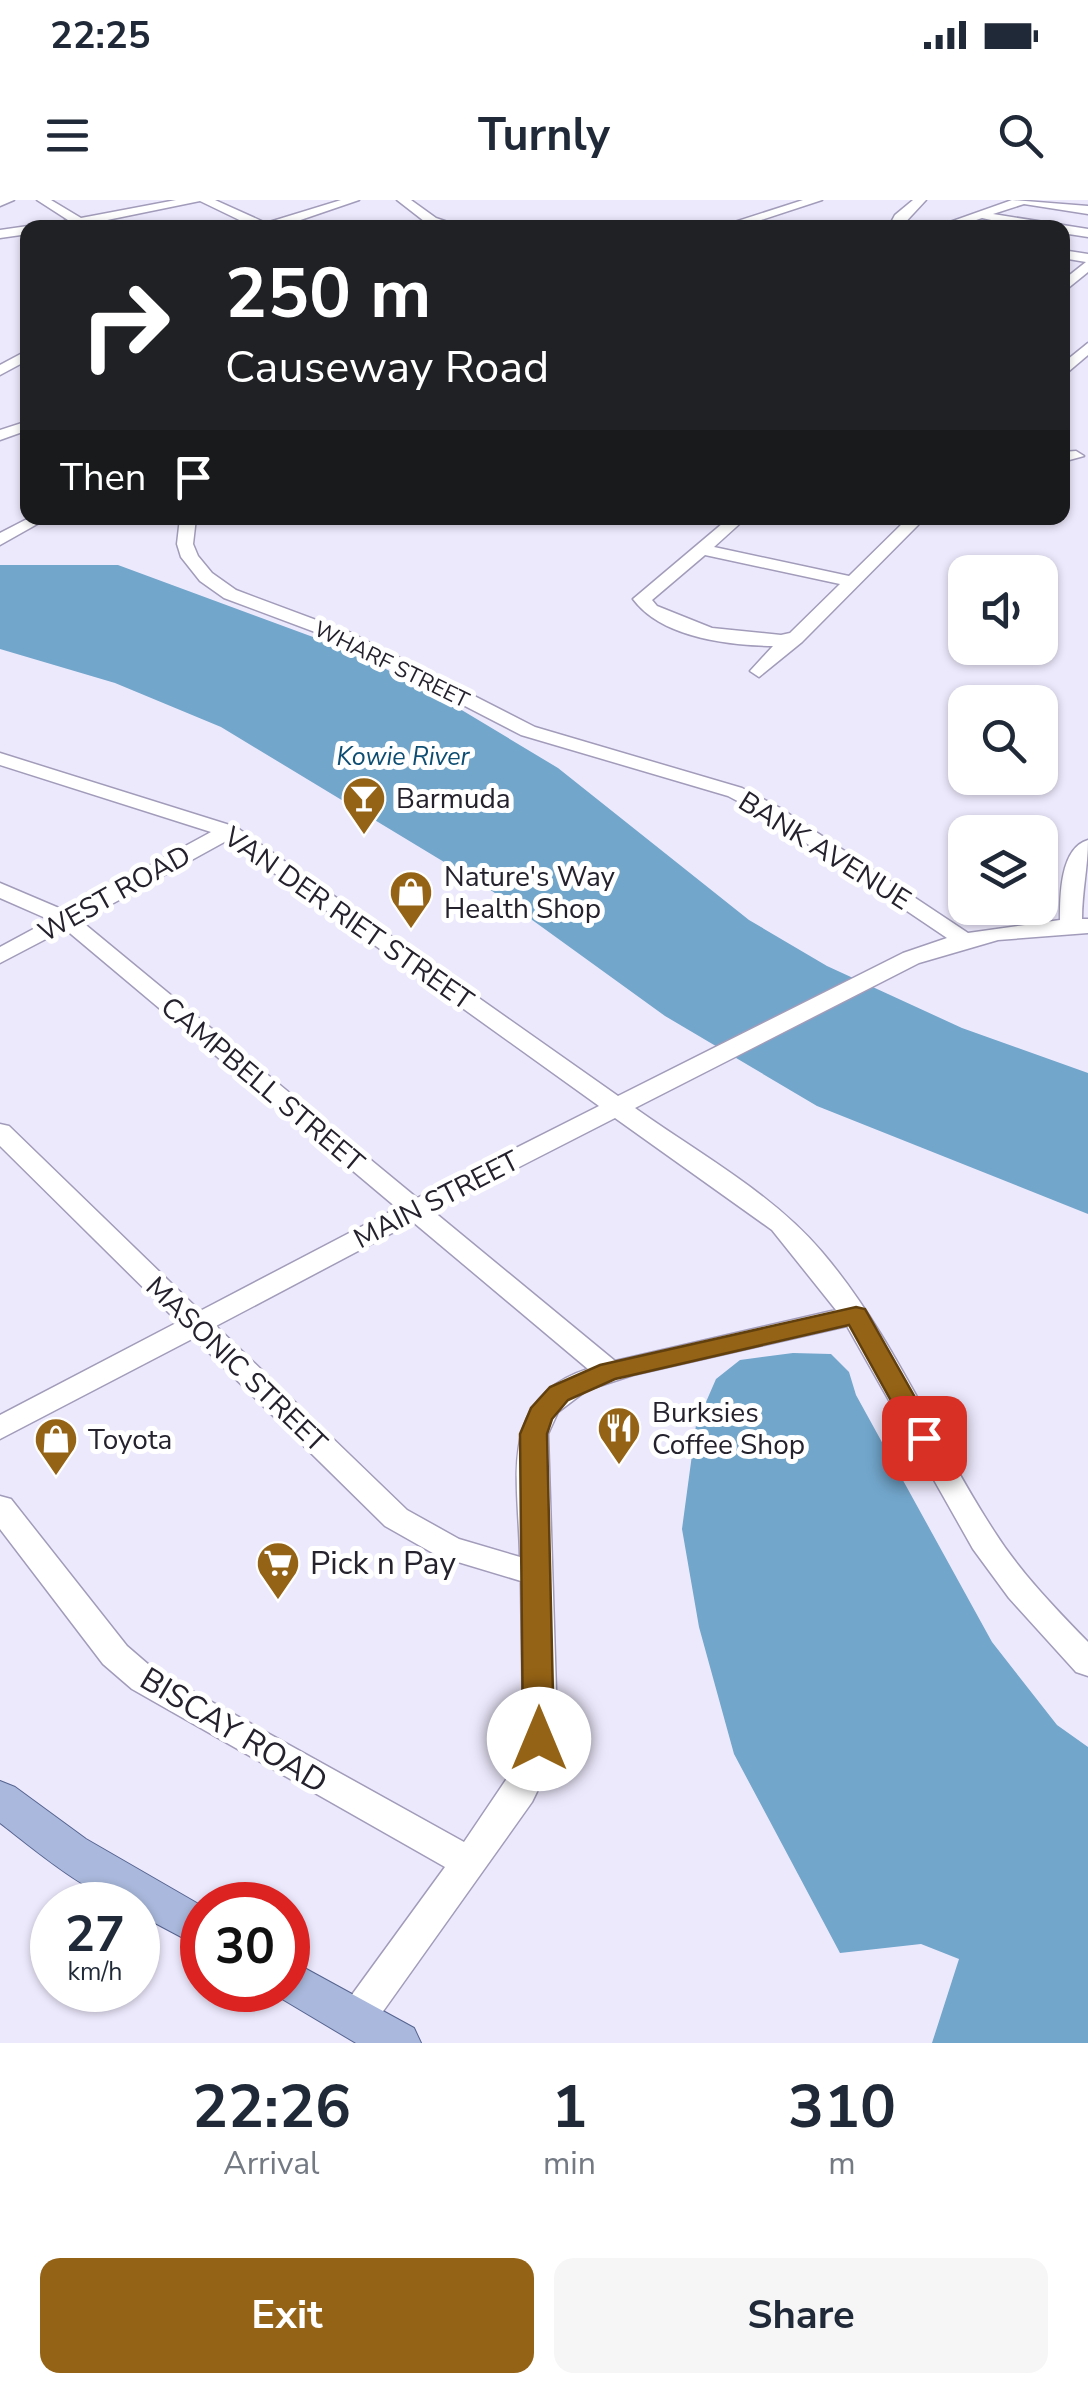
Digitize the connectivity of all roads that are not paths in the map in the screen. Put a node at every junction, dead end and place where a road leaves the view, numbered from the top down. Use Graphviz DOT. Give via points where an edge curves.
graph roads {
  1 [pos="8,200"];
  2 [pos="43,200"];
  3 [pos="195,200"];
  4 [pos="204,200"];
  5 [pos="353,200"];
  6 [pos="403,200"];
  7 [pos="816,200"];
  8 [pos="920,200"];
  9 [pos="1023,200"];
  10 [pos="0,202"];
  11 [pos="1086,209"];
  12 [pos="976,216"];
  13 [pos="70,220"];
  14 [pos="96,220"];
  15 [pos="250,220"];
  16 [pos="289,220"];
  17 [pos="431,220"];
  18 [pos="749,220"];
  19 [pos="898,220"];
  20 [pos="964,220"];
  21 [pos="1002,220"];
  22 [pos="1088,346"];
  23 [pos="1070,365"];
  24 [pos="27,525"];
  25 [pos="185,525"];
  26 [pos="730,525"];
  27 [pos="911,525"];
  28 [pos="0,540"];
  29 [pos="701,549"];
  30 [pos="852,582"];
  31 [pos="793,639"];
  32 [pos="759,671"];
  33 [pos="509,722"];
  34 [pos="0,760"];
  35 [pos="229,830"];
  36 [pos="1088,846"];
  37 [pos="0,890"];
  38 [pos="66,919"];
  39 [pos="1080,926"];
  40 [pos="963,940"];
  41 [pos="0,956"];
  42 [pos="616,1108"];
  43 [pos="0,1132"];
  44 [pos="414,1210"];
  45 [pos="856,1315"];
  46 [pos="196,1326"];
  47 [pos="609,1371"];
  48 [pos="0,1428"];
  49 [pos="0,1507"];
  50 [pos="534,1536"];
  51 [pos="496,1562"];
  52 [pos="535,1573"];
  53 [pos="1088,1663"];
  54 [pos="0,1800"];
  55 [pos="469,1862"];
  56 [pos="180,1916"];
  57 [pos="310,1992"];
  58 [pos="356,2019"];
  59 [pos="398,2043"];
  1 -- 10 [label="street"];
  2 -- 13 [label="street"];
  3 -- 14 [label="street"];
  4 -- 15 [label="street"];
  5 -- 16 [label="street"];
  6 -- 17 [label="street"];
  7 -- 18 [label="street"];
  8 -- 19 [label="street"];
  9 -- 11 [label="street"];
  9 -- 12 [label="street"];
  12 -- 20 [label="street"];
  12 -- 21 [label="street"];
  22 -- 23 [label="street"];
  24 -- 28 [label="street"];
  25 -- 33 [label="street, WHARF STREET" via="187,551 219,587 346,636"];
  26 -- 29 [label="street"];
  27 -- 30 [label="street"];
  29 -- 30 [label="street"];
  29 -- 31 [label="street" via="642,599 647,610 734,637"];
  30 -- 31 [label="street"];
  31 -- 32 [label="street"];
  33 -- 40 [label="street, BANK AVENUE" via="746,797"];
  34 -- 35 [label="street, VAN DER RIET STREET"];
  35 -- 38 [label="street, WEST ROAD"];
  35 -- 42 [label="street, VAN DER RIET STREET"];
  36 -- 39 [label="street" via="1071,882"];
  37 -- 38 [label="street, CAMPBELL STREET"];
  38 -- 41 [label="street, WEST ROAD"];
  38 -- 44 [label="street, CAMPBELL STREET"];
  39 -- 40 [label="street, MAIN STREET"];
  40 -- 42 [label="street, MAIN STREET" via="875,976"];
  42 -- 44 [label="street, MAIN STREET"];
  42 -- 45 [label="street, VAN DER RIET STREET" via="781,1224"];
  43 -- 46 [label="street, MASONIC STREET"];
  44 -- 46 [label="street, MAIN STREET"];
  44 -- 47 [label="street, CAMPBELL STREET"];
  45 -- 47 [label="street"];
  45 -- 53 [label="street, VAN DER RIET STREET" via="986,1544"];
  46 -- 48 [label="street, MAIN STREET"];
  46 -- 51 [label="street, MASONIC STREET" via="396,1518 449,1548"];
  47 -- 50 [label="street" via="565,1389 537,1424"];
  49 -- 55 [label="street, BISCAY ROAD" via="114,1655 144,1680"];
  50 -- 51 [label="street"];
  50 -- 52 [label="street"];
  51 -- 52 [label="street, MASONIC STREET"];
  52 -- 55 [label="street" via="536,1754 520,1792"];
  54 -- 56 [label="main road" via="71,1852"];
  55 -- 58 [label="street"];
  57 -- 58 [label="main road"];
  58 -- 59 [label="main road"];
}
